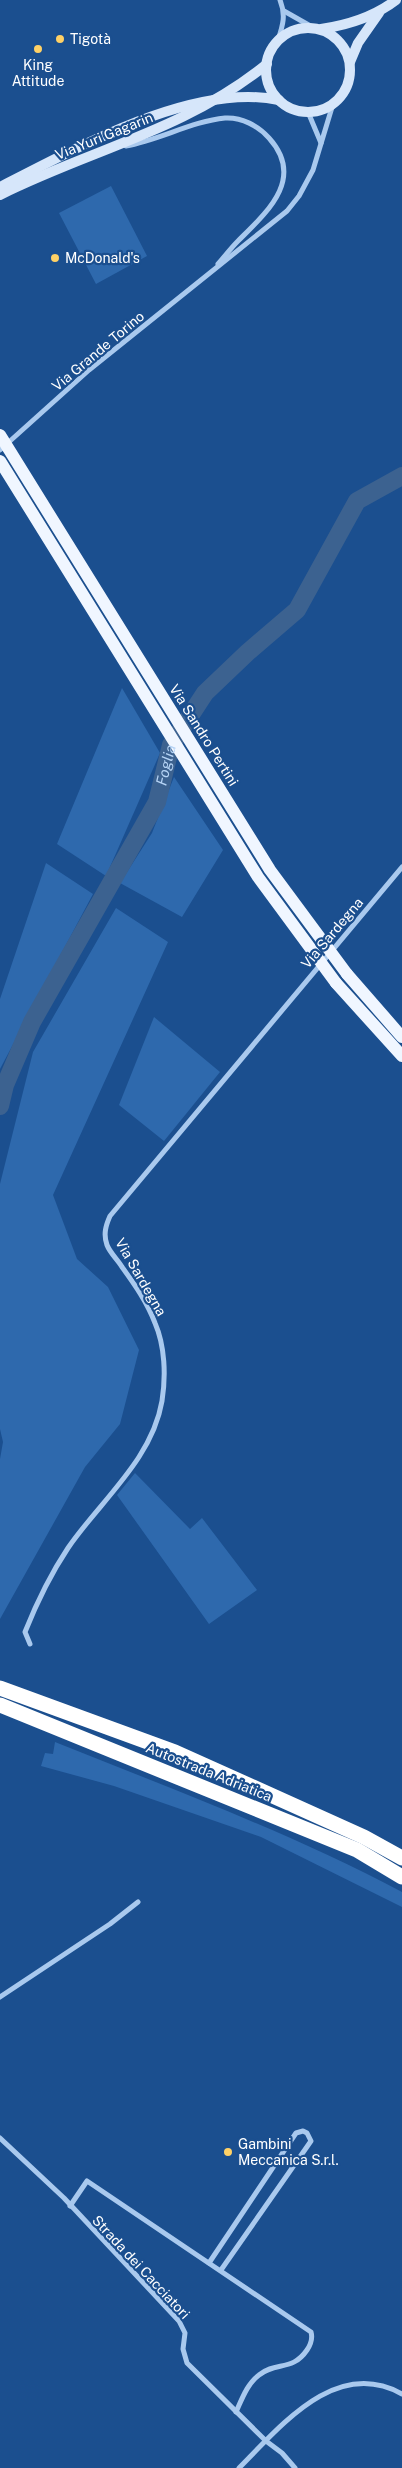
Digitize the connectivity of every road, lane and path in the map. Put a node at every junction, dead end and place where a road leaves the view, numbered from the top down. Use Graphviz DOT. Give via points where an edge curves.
graph roads {
  1 [pos="280,0"];
  2 [pos="396,0"];
  3 [pos="284,11"];
  4 [pos="380,12"];
  5 [pos="317,29"];
  6 [pos="278,40"];
  7 [pos="350,62"];
  8 [pos="267,64"];
  9 [pos="217,99"];
  10 [pos="279,100"];
  11 [pos="333,104"];
  12 [pos="308,112"];
  13 [pos="321,143"];
  14 [pos="111,149"];
  15 [pos="0,187"];
  16 [pos="0,195"];
  17 [pos="212,272"];
  18 [pos="0,435"];
  19 [pos="0,450"];
  20 [pos="0,461"];
  21 [pos="402,868"];
  22 [pos="402,1037"];
  23 [pos="402,1056"];
  24 [pos="30,1644"];
  25 [pos="0,1688"];
  26 [pos="0,1705"];
  27 [pos="402,1858"];
  28 [pos="402,1877"];
  29 [pos="138,1902"];
  30 [pos="0,1997"];
  31 [pos="0,2138"];
  32 [pos="70,2206"];
  33 [pos="209,2262"];
  34 [pos="221,2270"];
  35 [pos="402,2394"];
  36 [pos="236,2412"];
  37 [pos="266,2441"];
  38 [pos="239,2468"];
  39 [pos="295,2468"];
  1 -- 3 [label="street"];
  2 -- 4 [label="main road"];
  3 -- 5 [label="street"];
  3 -- 6 [label="street"];
  4 -- 5 [label="main road" via="345,25"];
  4 -- 7 [label="main road" via="358,43"];
  5 -- 6 [label="main road" via="291,31"];
  5 -- 7 [label="main road" via="340,42"];
  6 -- 8 [label="main road" via="270,51"];
  7 -- 11 [label="main road" via="348,85"];
  8 -- 9 [label="main road, Via Yuri Gagarin"];
  8 -- 10 [label="main road" via="267,80"];
  9 -- 10 [label="main road, Via Yuri Gagarin" via="265,97"];
  9 -- 14 [label="main road, Via Yuri Gagarin" via="180,120"];
  9 -- 15 [label="main road, Via Yuri Gagarin" via="175,107 81,146"];
  10 -- 12 [label="main road, Via Yuri Gagarin" via="292,109"];
  11 -- 12 [label="main road"];
  11 -- 13 [label="street, Via Grande Torino"];
  12 -- 13 [label="street"];
  13 -- 17 [label="street, Via Grande Torino" via="313,170 287,212"];
  14 -- 16 [label="main road, Via Yuri Gagarin"];
  14 -- 17 [label="street, Via Grande Torino" via="144,143 202,122 227,118 247,122 263,132 274,145 281,160 283,176 279,194 270,210"];
  17 -- 19 [label="street, Via Grande Torino" via="89,370"];
  18 -- 22 [label="main road, Via Sandro Pertini, bridge" via="270,870 347,974"];
  20 -- 23 [label="main road, Via Sandro Pertini, bridge" via="258,877 336,983"];
  21 -- 24 [label="street, Via Sardegna" via="110,1216 105,1235 108,1246 140,1293 156,1324 163,1353 161,1403 149,1437 135,1463 69,1547 45,1584 25,1632"];
  25 -- 27 [label="highway, Autostrada Adriatica" via="175,1752 364,1837"];
  26 -- 28 [label="highway, Autostrada Adriatica" via="357,1850"];
  29 -- 30 [label="street" via="102,1930"];
  31 -- 32 [label="street, Strada dei Cacciatori"];
  32 -- 33 [label="street" via="86,2181"];
  32 -- 36 [label="street, Strada dei Cacciatori" via="179,2321 185,2333 183,2349 187,2363"];
  33 -- 34 [label="street"];
  33 -- 34 [label="street" via="296,2133 307,2133 311,2142"];
  34 -- 36 [label="street" via="306,2326 312,2338 300,2360 259,2375 244,2393"];
  35 -- 37 [label="street" via="381,2385 365,2383 321,2394"];
  36 -- 37 [label="street, Strada dei Cacciatori"];
  37 -- 38 [label="street"];
  37 -- 39 [label="street, Strada dei Cacciatori"];
}
